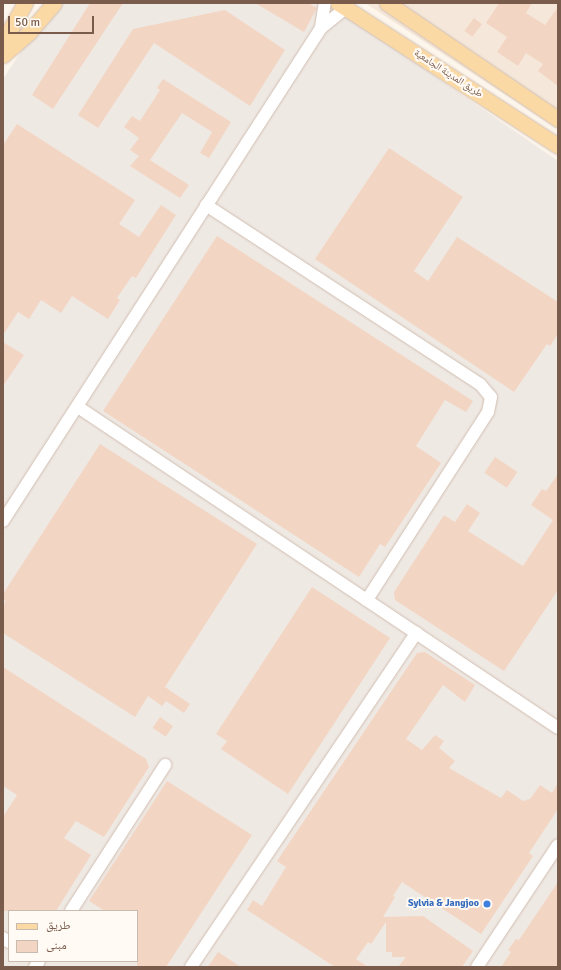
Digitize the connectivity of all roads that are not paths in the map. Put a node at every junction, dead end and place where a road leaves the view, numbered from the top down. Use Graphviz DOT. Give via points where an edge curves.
graph roads {
  1 [pos="15,3"];
  2 [pos="26,3"];
  3 [pos="41,3"];
  4 [pos="54,3"];
  5 [pos="325,3"];
  6 [pos="387,3"];
  7 [pos="342,6"];
  8 [pos="321,28"];
  9 [pos="4,39"];
  10 [pos="3,51"];
  11 [pos="3,55"];
  12 [pos="558,119"];
  13 [pos="558,146"];
  14 [pos="206,205"];
  15 [pos="78,407"];
  16 [pos="3,521"];
  17 [pos="367,600"];
  18 [pos="416,633"];
  19 [pos="558,728"];
  20 [pos="165,765"];
  21 [pos="558,845"];
  22 [pos="72,910"];
  23 [pos="191,967"];
  24 [pos="477,967"];
  1 -- 9 [label="main road"];
  2 -- 9 [label="main road"];
  3 -- 10 [label="main road"];
  4 -- 11 [label="main road" via="29,32"];
  5 -- 8 [label="street"];
  6 -- 12 [label="main road"];
  7 -- 8 [label="street"];
  7 -- 13 [label="main road, طريق المدينة الجامعية"];
  8 -- 14 [label="street"];
  14 -- 15 [label="street"];
  14 -- 17 [label="street" via="480,384 491,397 488,412"];
  15 -- 16 [label="street"];
  15 -- 17 [label="street"];
  17 -- 18 [label="street"];
  18 -- 19 [label="street"];
  18 -- 23 [label="street"];
  20 -- 22 [label="street"];
  21 -- 24 [label="street"];
}
